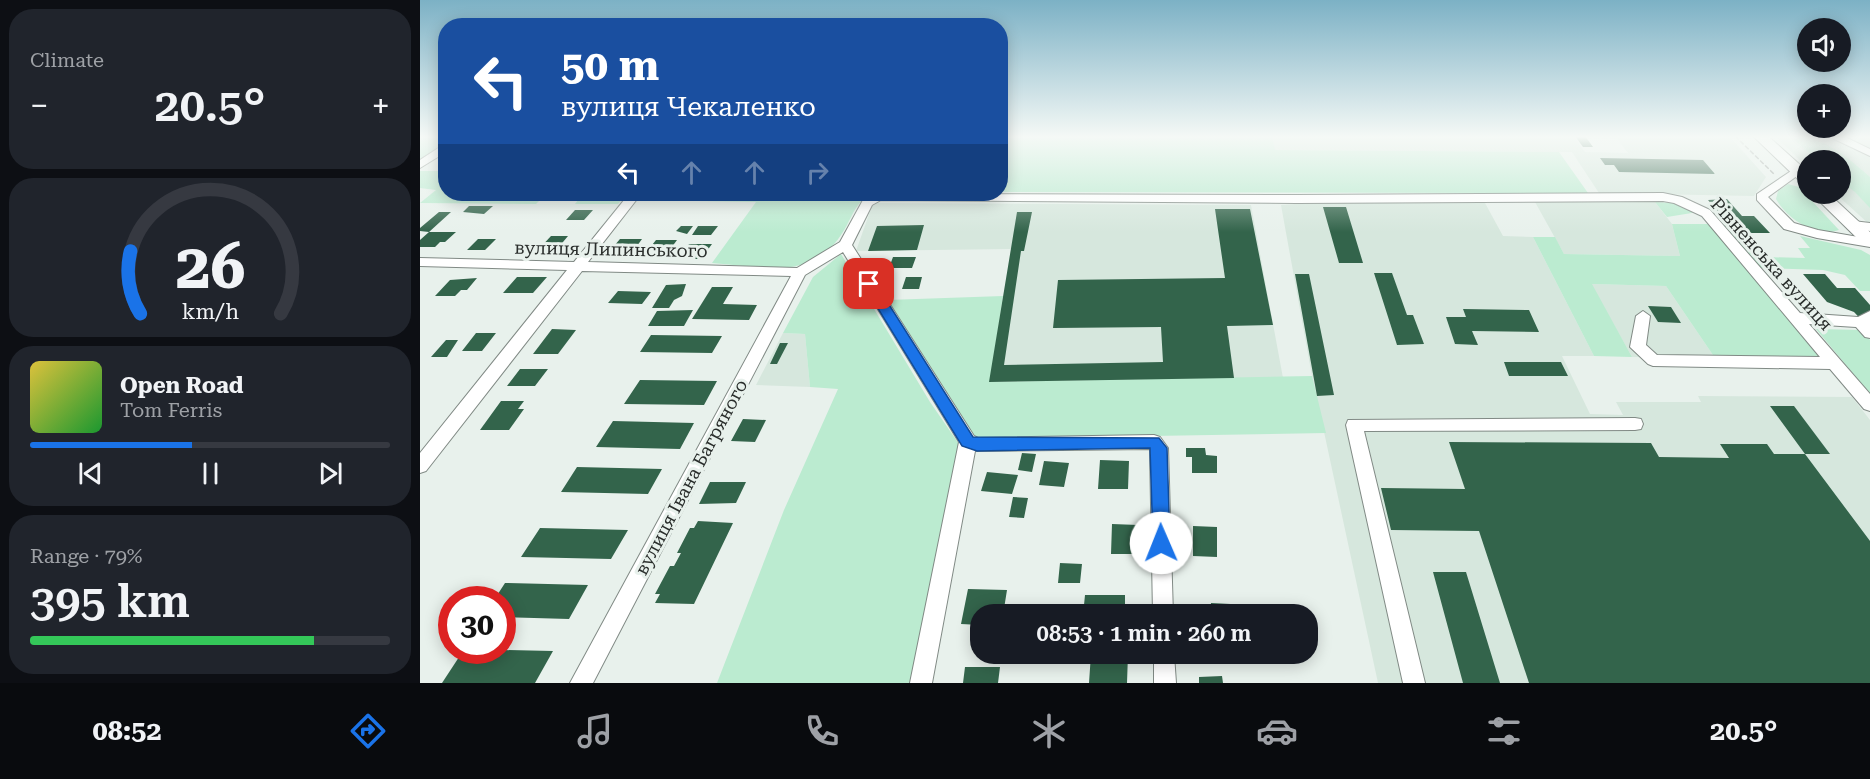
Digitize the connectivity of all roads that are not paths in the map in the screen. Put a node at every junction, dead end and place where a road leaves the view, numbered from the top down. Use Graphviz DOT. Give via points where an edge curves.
graph roads {
  1 [pos="1797,177"];
  2 [pos="1008,196"];
  3 [pos="629,201"];
  4 [pos="869,201"];
  5 [pos="1831,204"];
  6 [pos="1853,225"];
  7 [pos="1870,227"];
  8 [pos="1870,242"];
  9 [pos="845,245"];
  10 [pos="420,262"];
  11 [pos="574,267"];
  12 [pos="800,272"];
  13 [pos="1643,316"];
  14 [pos="1796,318"];
  15 [pos="1867,323"];
  16 [pos="1834,363"];
  17 [pos="1870,405"];
  18 [pos="1635,424"];
  19 [pos="968,441"];
  20 [pos="420,466"];
  21 [pos="1163,604"];
  22 [pos="1164,664"];
  23 [pos="581,683"];
  24 [pos="921,683"];
  25 [pos="1165,683"];
  26 [pos="1414,683"];
  1 -- 8 [label="street" via="1781,182 1761,197 1790,226"];
  2 -- 14 [label="street, Рівненська вулиця" via="1678,200 1706,213"];
  3 -- 11 [label="street"];
  4 -- 9 [label="street, Рівненська вулиця"];
  5 -- 6 [label="main road"];
  6 -- 7 [label="street"];
  6 -- 8 [label="main road"];
  9 -- 12 [label="street"];
  9 -- 19 [label="street"];
  10 -- 11 [label="street, вулиця Липинського"];
  11 -- 12 [label="street, вулиця Липинського"];
  11 -- 20 [label="street"];
  12 -- 23 [label="street, вулиця Івана Багряного"];
  13 -- 16 [label="street" via="1638,347 1653,360"];
  14 -- 15 [label="street"];
  14 -- 16 [label="street, Рівненська вулиця"];
  16 -- 17 [label="street, Рівненська вулиця"];
  18 -- 26 [label="street" via="1354,425"];
  19 -- 21 [label="street" via="977,445 1154,442 1159,448"];
  19 -- 24 [label="street"];
  22 -- 25 [label="street"];
}
